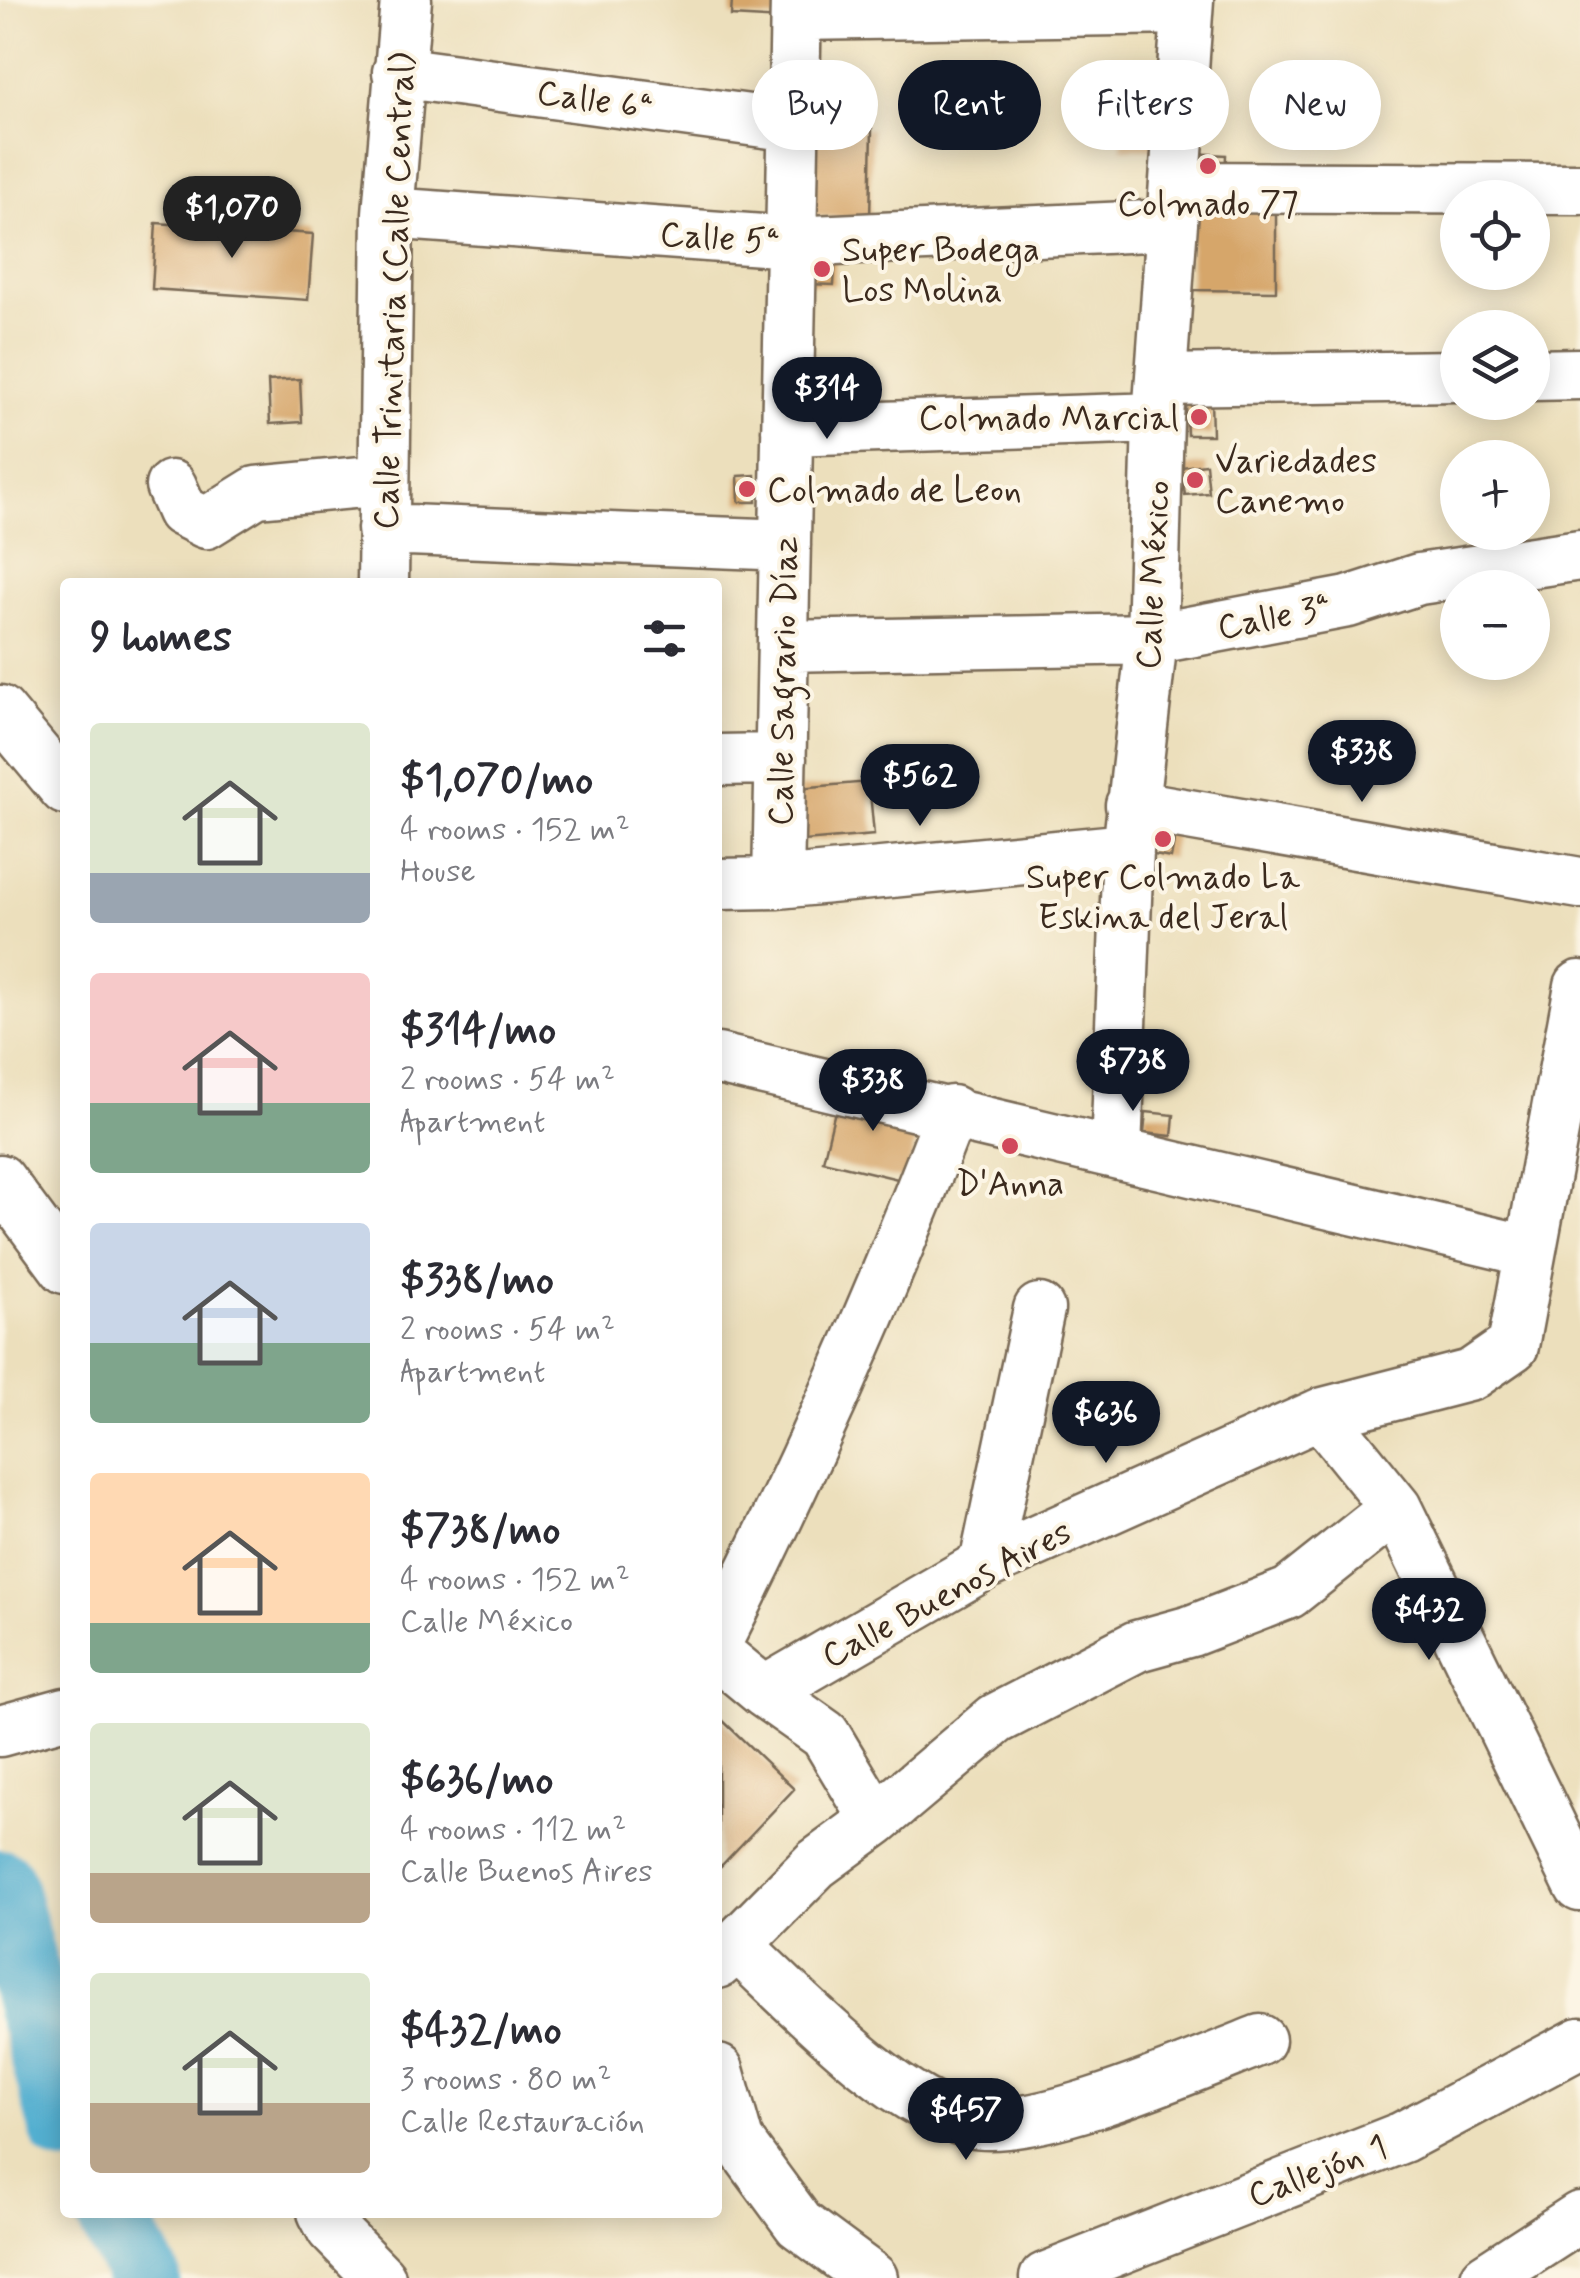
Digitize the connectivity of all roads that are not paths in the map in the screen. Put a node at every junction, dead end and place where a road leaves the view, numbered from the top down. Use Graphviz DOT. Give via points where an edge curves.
graph roads {
  1 [pos="406,0"];
  2 [pos="1187,5"];
  3 [pos="796,8"];
  4 [pos="795,60"];
  5 [pos="398,72"];
  6 [pos="752,120"];
  7 [pos="792,150"];
  8 [pos="1580,189"];
  9 [pos="1173,206"];
  10 [pos="388,214"];
  11 [pos="790,242"];
  12 [pos="1580,374"];
  13 [pos="1550,375"];
  14 [pos="1440,377"];
  15 [pos="1160,399"];
  16 [pos="787,430"];
  17 [pos="384,480"];
  18 [pos="171,486"];
  19 [pos="383,529"];
  20 [pos="785,545"];
  21 [pos="1580,555"];
  22 [pos="383,578"];
  23 [pos="1152,638"];
  24 [pos="783,646"];
  25 [pos="0,711"];
  26 [pos="781,759"];
  27 [pos="722,760"];
  28 [pos="60,783"];
  29 [pos="1130,827"];
  30 [pos="778,882"];
  31 [pos="1580,883"];
  32 [pos="722,884"];
  33 [pos="1580,986"];
  34 [pos="722,1059"];
  35 [pos="952,1111"];
  36 [pos="1116,1151"];
  37 [pos="0,1180"];
  38 [pos="1529,1251"];
  39 [pos="60,1261"];
  40 [pos="1039,1309"];
  41 [pos="1320,1414"];
  42 [pos="1396,1508"];
  43 [pos="985,1564"];
  44 [pos="722,1631"];
  45 [pos="722,1657"];
  46 [pos="764,1692"];
  47 [pos="59,1715"];
  48 [pos="0,1731"];
  49 [pos="1559,1787"];
  50 [pos="876,1820"];
  51 [pos="1580,1886"];
  52 [pos="726,1953"];
  53 [pos="1260,2040"];
  54 [pos="1580,2042"];
  55 [pos="722,2084"];
  56 [pos="1580,2217"];
  57 [pos="326,2218"];
  58 [pos="380,2278"];
  59 [pos="872,2278"];
  60 [pos="1046,2278"];
  61 [pos="1486,2278"];
  1 -- 5 [label="street, Calle Trinitaria (Calle Central)"];
  2 -- 3 [label="street"];
  2 -- 9 [label="street, Calle México"];
  3 -- 4 [label="street, Calle Sagrario Díaz"];
  5 -- 6 [label="street, Calle 6ª"];
  5 -- 10 [label="street, Calle Trinitaria (Calle Central)"];
  7 -- 11 [label="street, Calle Sagrario Díaz"];
  8 -- 9 [label="street, Calle 5ª"];
  9 -- 11 [label="street, Calle 5ª"];
  9 -- 15 [label="street, Calle México"];
  10 -- 11 [label="street, Calle 5ª"];
  10 -- 17 [label="street, Calle Trinitaria (Calle Central)"];
  11 -- 16 [label="street, Calle Sagrario Díaz"];
  12 -- 13 [label="street"];
  14 -- 15 [label="street"];
  15 -- 16 [label="street"];
  15 -- 23 [label="street, Calle México"];
  16 -- 20 [label="street, Calle Sagrario Díaz"];
  17 -- 18 [label="street" via="256,492 206,522 182,511"];
  17 -- 19 [label="street, Calle Trinitaria (Calle Central)"];
  19 -- 20 [label="street"];
  19 -- 22 [label="street, Calle Trinitaria (Calle Central)"];
  20 -- 24 [label="street, Calle Sagrario Díaz"];
  21 -- 23 [label="street, Calle 3ª" via="1419,579 1348,602"];
  23 -- 24 [label="street, Calle 3ª"];
  23 -- 29 [label="street, Calle México"];
  24 -- 26 [label="street, Calle Sagrario Díaz"];
  25 -- 28 [label="street"];
  26 -- 27 [label="street"];
  26 -- 30 [label="street, Calle Sagrario Díaz"];
  29 -- 30 [label="street"];
  29 -- 31 [label="street"];
  29 -- 36 [label="street, Calle México"];
  30 -- 32 [label="street"];
  33 -- 38 [label="street, Calle Buenos Aires"];
  34 -- 35 [label="street"];
  35 -- 36 [label="street"];
  35 -- 44 [label="street" via="901,1245"];
  36 -- 38 [label="street"];
  37 -- 39 [label="street"];
  38 -- 41 [label="street, Calle Buenos Aires" via="1512,1346 1471,1375"];
  40 -- 43 [label="street"];
  41 -- 42 [label="street"];
  41 -- 43 [label="street, Calle Buenos Aires"];
  42 -- 49 [label="street"];
  42 -- 50 [label="street" via="1289,1593 1137,1646 996,1719"];
  43 -- 46 [label="street, Calle Buenos Aires"];
  45 -- 46 [label="street"];
  46 -- 50 [label="street" via="825,1735"];
  47 -- 48 [label="street"];
  49 -- 51 [label="street"];
  50 -- 52 [label="street" via="816,1864"];
  52 -- 53 [label="street" via="918,2100 972,2123 1042,2117"];
  54 -- 60 [label="street, Callejón 1" via="1403,2137"];
  55 -- 59 [label="street" via="738,2141 799,2224"];
  56 -- 61 [label="street"];
  57 -- 58 [label="street"];
}
